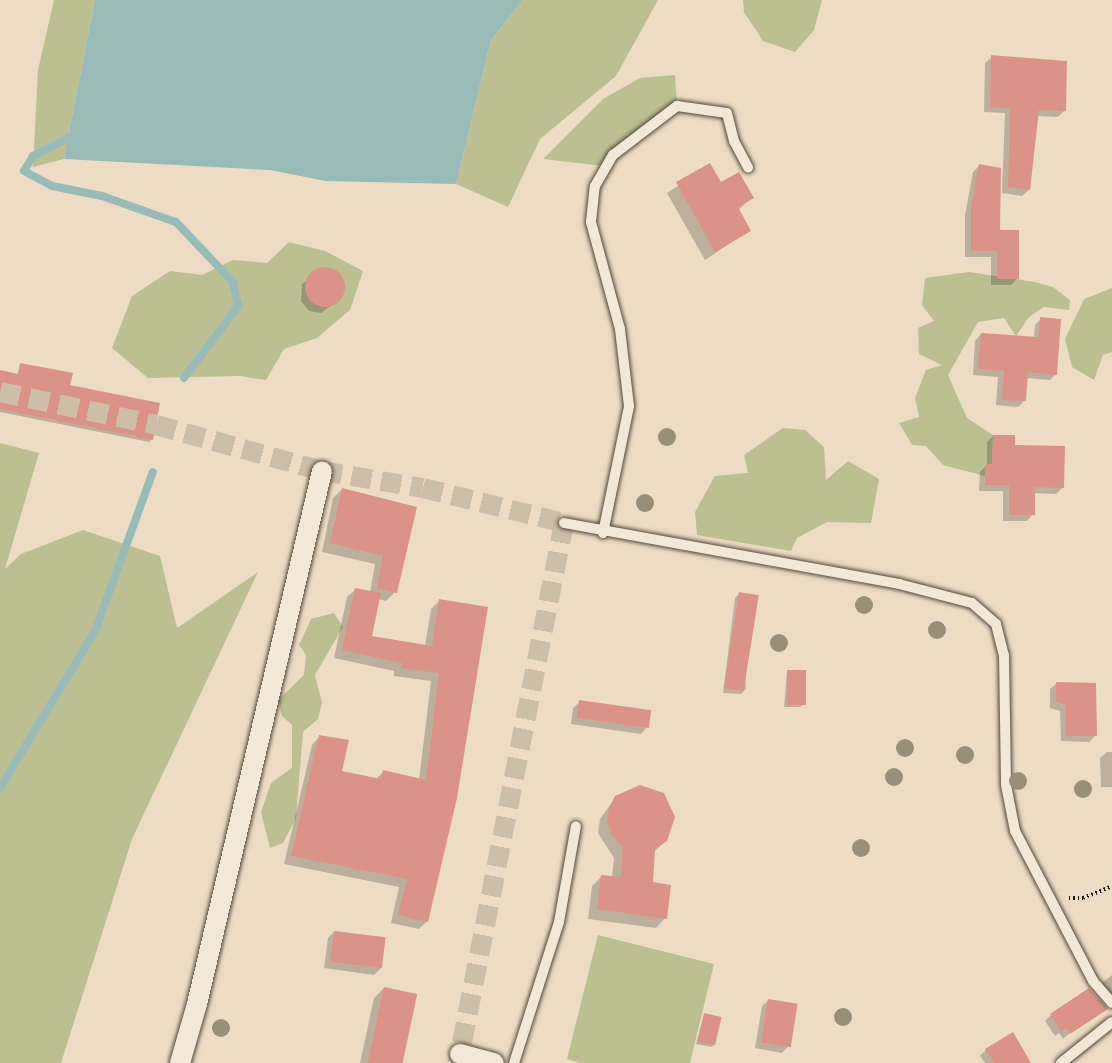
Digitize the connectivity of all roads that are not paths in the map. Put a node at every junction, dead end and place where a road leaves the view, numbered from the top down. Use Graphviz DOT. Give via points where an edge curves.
graph roads {
  1 [pos="748,167"];
  2 [pos="322,471"];
  3 [pos="564,523"];
  4 [pos="603,533"];
  5 [pos="576,826"];
  6 [pos="1112,1003"];
  7 [pos="1112,1022"];
  8 [pos="460,1054"];
  9 [pos="180,1063"];
  10 [pos="494,1063"];
  11 [pos="514,1063"];
  12 [pos="1061,1063"];
  1 -- 4 [label="lane" via="734,141 728,113 677,106 612,155 595,186 591,222 620,329 629,406"];
  2 -- 9 [label="street"];
  3 -- 4 [label="lane"];
  4 -- 6 [label="lane" via="899,584 972,603 996,624 1004,655 1006,785 1015,831 1093,981"];
  5 -- 11 [label="lane" via="559,922"];
  7 -- 12 [label="lane"];
  8 -- 10 [label="street"];
}
